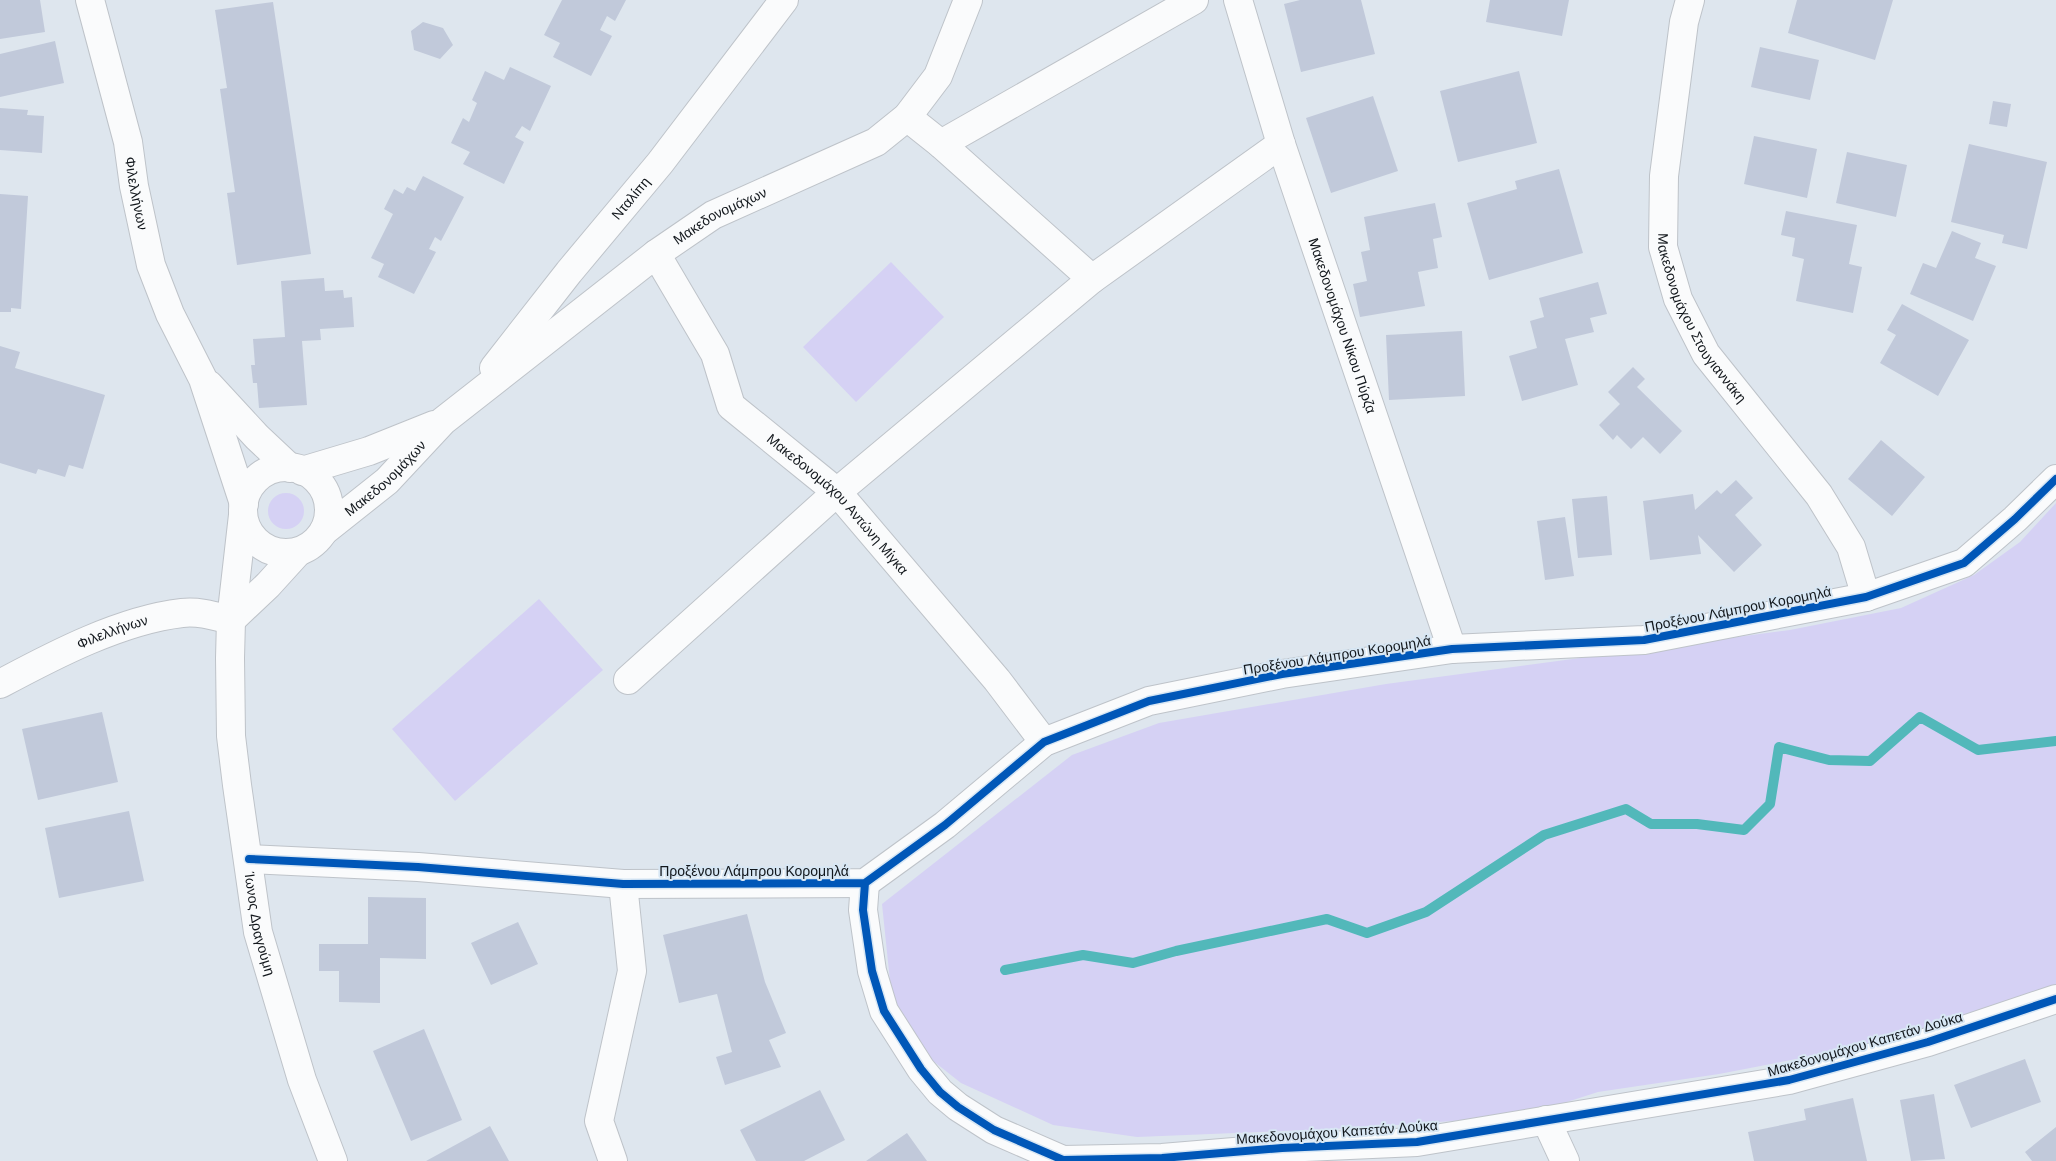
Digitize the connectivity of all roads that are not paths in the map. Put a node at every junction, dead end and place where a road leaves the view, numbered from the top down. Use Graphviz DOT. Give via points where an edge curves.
graph roads {
  1 [pos="90,0"];
  2 [pos="784,0"];
  3 [pos="968,0"];
  4 [pos="1194,0"];
  5 [pos="1238,0"];
  6 [pos="1690,0"];
  7 [pos="907,117"];
  8 [pos="941,144"];
  9 [pos="1281,144"];
  10 [pos="656,254"];
  11 [pos="1092,279"];
  12 [pos="203,379"];
  13 [pos="474,395"];
  14 [pos="443,421"];
  15 [pos="296,469"];
  16 [pos="2056,479"];
  17 [pos="837,492"];
  18 [pos="243,509"];
  19 [pos="324,531"];
  20 [pos="298,552"];
  21 [pos="1866,598"];
  22 [pos="232,620"];
  23 [pos="1452,649"];
  24 [pos="628,680"];
  25 [pos="0,684"];
  26 [pos="1044,742"];
  27 [pos="249,858"];
  28 [pos="865,883"];
  29 [pos="623,884"];
  30 [pos="2056,1000"];
  31 [pos="1546,1120"];
  32 [pos="333,1161"];
  33 [pos="613,1161"];
  34 [pos="1063,1161"];
  35 [pos="1565,1161"];
  1 -- 12 [label="street, Φιλελλήνων" via="128,142 151,265 170,314"];
  2 -- 13 [label="street, Νταλίπη" via="660,163 569,272"];
  3 -- 7 [label="street, Μακεδονομάχων" via="938,76"];
  4 -- 8 [label="street"];
  5 -- 9 [label="street, Μακεδονομάχου Νίκου Πύρζα"];
  6 -- 21 [label="street, Μακεδονομάχου Στουγιαννάκη" via="1684,22 1664,176 1663,247 1678,299 1706,354 1819,495 1851,546"];
  7 -- 8 [label="street"];
  7 -- 10 [label="street, Μακεδονομάχων" via="876,142 713,215"];
  8 -- 11 [label="street"];
  9 -- 11 [label="street"];
  9 -- 23 [label="street, Μακεδονομάχου Νίκου Πύρζα"];
  10 -- 13 [label="street, Μακεδονομάχων"];
  10 -- 17 [label="street, Μακεδονομάχου Αντώνη Μίγκα" via="715,354 731,406"];
  11 -- 17 [label="street"];
  12 -- 15 [label="street, Φιλελλήνων" via="257,436"];
  12 -- 18 [label="street, Φιλελλήνων"];
  13 -- 14 [label="street, Μακεδονομάχων"];
  14 -- 15 [label="street, Μακεδονομάχων" via="370,451"];
  14 -- 19 [label="street, Μακεδονομάχων" via="387,481"];
  15 -- 18 [label="street" via="277,468 265,473 247,491"];
  15 -- 19 [label="street" via="312,476 326,496 329,508"];
  16 -- 21 [label="street, Προξένου Λάμπρου Κορομηλά" via="2015,520 1964,563"];
  17 -- 24 [label="street"];
  17 -- 26 [label="street, Μακεδονομάχου Αντώνη Μίγκα" via="997,680"];
  18 -- 20 [label="street" via="250,532 262,546 279,552"];
  18 -- 22 [label="street, Ίωνος Δραγούμη"];
  19 -- 20 [label="street"];
  20 -- 22 [label="street"];
  21 -- 23 [label="street, Προξένου Λάμπρου Κορομηλά" via="1644,640"];
  22 -- 25 [label="street, Φιλελλήνων" via="183,613 155,619 108,632"];
  22 -- 27 [label="street, Ίωνος Δραγούμη" via="231,736"];
  23 -- 26 [label="street, Προξένου Λάμπρου Κορομηλά" via="1282,674 1149,701"];
  26 -- 28 [label="street, Προξένου Λάμπρου Κορομηλά" via="945,825"];
  27 -- 29 [label="street, Προξένου Λάμπρου Κορομηλά" via="418,867"];
  27 -- 32 [label="street, Ίωνος Δραγούμη" via="263,951 302,1080"];
  28 -- 29 [label="street, Προξένου Λάμπρου Κορομηλά"];
  28 -- 34 [label="street, Μακεδονομάχου Καπετάν Δούκα" via="862,910 872,972 884,1011 921,1070 958,1107 994,1130"];
  29 -- 33 [label="street" via="632,971 599,1121"];
  30 -- 31 [label="street, Μακεδονομάχου Καπετάν Δούκα" via="1928,1042 1789,1080"];
  31 -- 34 [label="street, Μακεδονομάχου Καπετάν Δούκα" via="1417,1142"];
  31 -- 35 [label="street"];
}
